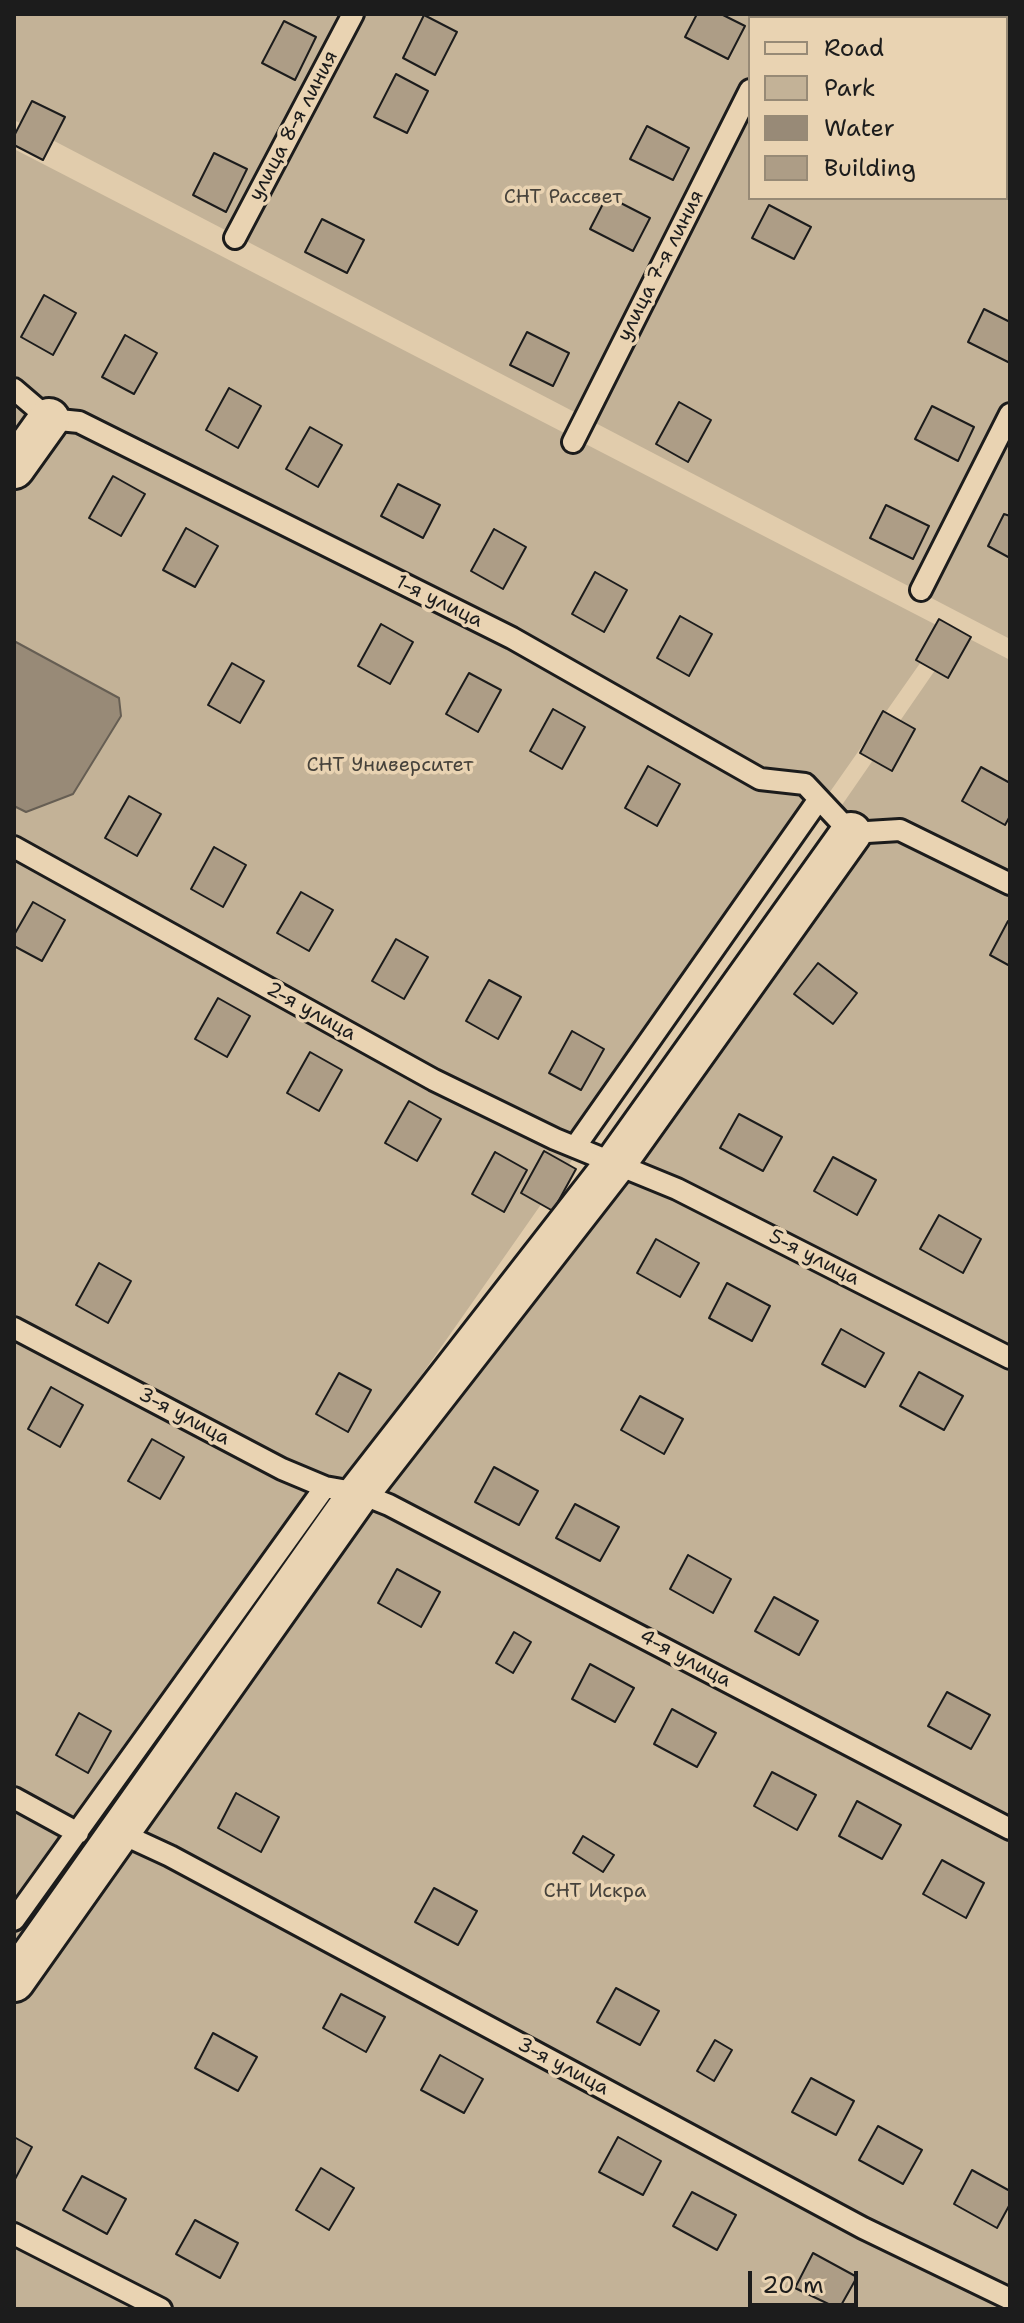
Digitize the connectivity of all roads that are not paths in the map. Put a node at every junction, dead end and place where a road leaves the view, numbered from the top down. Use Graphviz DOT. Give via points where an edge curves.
graph roads {
  1 [pos="353,14"];
  2 [pos="748,94"];
  3 [pos="235,238"];
  4 [pos="14,389"];
  5 [pos="1010,414"];
  6 [pos="49,419"];
  7 [pos="573,442"];
  8 [pos="14,468"];
  9 [pos="921,590"];
  10 [pos="819,799"];
  11 [pos="851,833"];
  12 [pos="14,847"];
  13 [pos="1010,884"];
  14 [pos="575,1147"];
  15 [pos="615,1164"];
  16 [pos="14,1328"];
  17 [pos="1010,1358"];
  18 [pos="342,1490"];
  19 [pos="14,1798"];
  20 [pos="1010,1829"];
  21 [pos="118,1832"];
  22 [pos="78,1833"];
  23 [pos="14,1920"];
  24 [pos="14,1981"];
  25 [pos="14,2234"];
  26 [pos="1010,2299"];
  27 [pos="161,2309"];
  1 -- 3 [label="lane, улица 8-я линия"];
  2 -- 7 [label="lane, улица 7-я линия"];
  4 -- 6 [label="lane, 1-я улица"];
  5 -- 9 [label="lane"];
  6 -- 8 [label="street"];
  6 -- 10 [label="lane, 1-я улица" via="79,422 512,638 760,779 805,784"];
  10 -- 11 [label="lane, 1-я улица"];
  10 -- 14 [label="lane"];
  11 -- 13 [label="lane" via="900,830"];
  11 -- 15 [label="street"];
  12 -- 14 [label="lane, 2-я улица" via="434,1080"];
  14 -- 15 [label="lane, 2-я улица"];
  15 -- 17 [label="lane, 5-я улица" via="677,1189"];
  15 -- 18 [label="street"];
  16 -- 18 [label="lane, 3-я улица" via="282,1469"];
  18 -- 20 [label="lane, 4-я улица" via="389,1505"];
  18 -- 21 [label="street"];
  18 -- 22 [label="lane"];
  19 -- 22 [label="lane"];
  21 -- 24 [label="street"];
  21 -- 26 [label="lane, 3-я улица" via="863,2228"];
  22 -- 23 [label="lane"];
  25 -- 27 [label="lane"];
}
